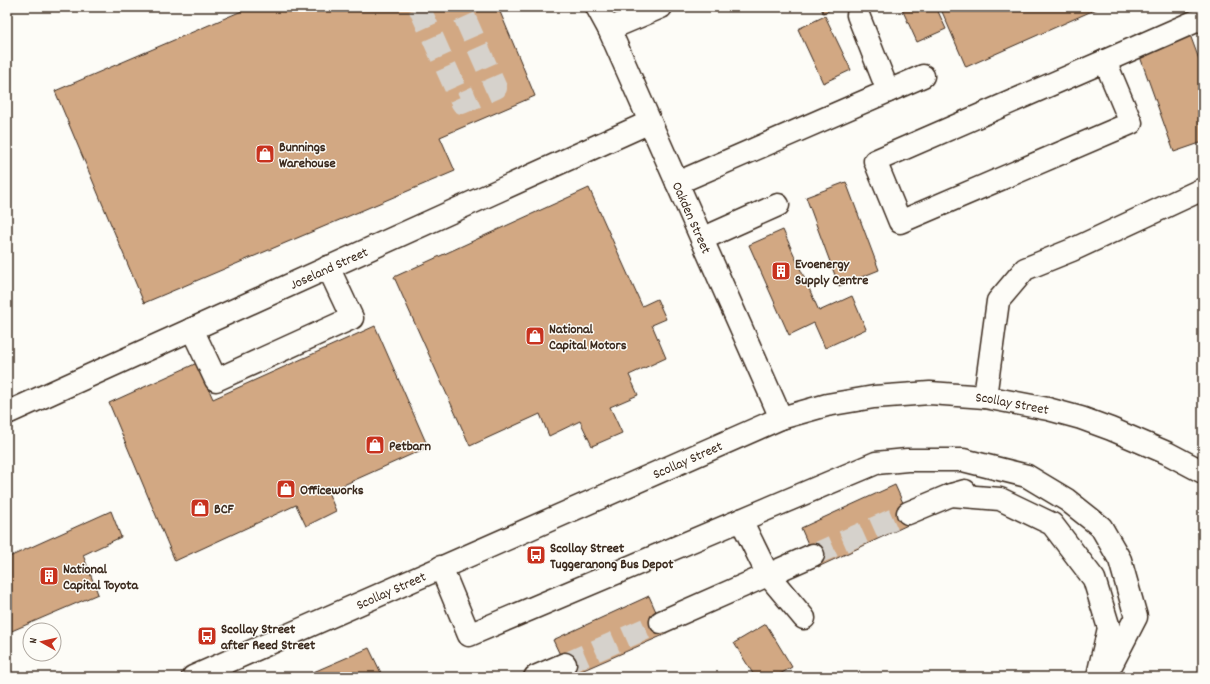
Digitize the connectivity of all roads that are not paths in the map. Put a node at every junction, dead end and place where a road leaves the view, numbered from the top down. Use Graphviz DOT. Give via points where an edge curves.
graph roads {
  1 [pos="661,7"];
  2 [pos="602,15"];
  3 [pos="858,15"];
  4 [pos="1200,26"];
  5 [pos="1105,61"];
  6 [pos="923,76"];
  7 [pos="888,91"];
  8 [pos="650,122"];
  9 [pos="677,183"];
  10 [pos="1203,189"];
  11 [pos="778,205"];
  12 [pos="702,239"];
  13 [pos="328,267"];
  14 [pos="192,328"];
  15 [pos="985,397"];
  16 [pos="7,413"];
  17 [pos="781,418"];
  18 [pos="1203,472"];
  19 [pos="1027,476"];
  20 [pos="951,495"];
  21 [pos="908,514"];
  22 [pos="741,520"];
  23 [pos="812,555"];
  24 [pos="441,567"];
  25 [pos="768,575"];
  26 [pos="804,618"];
  27 [pos="661,622"];
  28 [pos="564,664"];
  29 [pos="193,677"];
  30 [pos="536,677"];
  31 [pos="1098,677"];
  32 [pos="1105,677"];
  1 -- 2 [label="street"];
  2 -- 8 [label="street, Oakden Street"];
  3 -- 7 [label="street"];
  4 -- 5 [label="street"];
  5 -- 5 [label="street" via="875,161 900,222 1131,123"];
  6 -- 7 [label="street"];
  7 -- 9 [label="street"];
  8 -- 9 [label="street, Oakden Street"];
  8 -- 13 [label="street, Joseland Street"];
  9 -- 12 [label="street, Oakden Street"];
  10 -- 15 [label="street" via="1025,269 998,301"];
  11 -- 12 [label="street"];
  12 -- 17 [label="street, Oakden Street"];
  13 -- 14 [label="street, Joseland Street"];
  13 -- 14 [label="street" via="352,318 216,380"];
  14 -- 16 [label="street, Joseland Street"];
  15 -- 17 [label="street, Scollay Street" via="930,393 874,397 827,405"];
  15 -- 18 [label="street, Scollay Street" via="1082,418 1167,453"];
  17 -- 24 [label="street, Scollay Street"];
  19 -- 20 [label="street"];
  19 -- 22 [label="street" via="963,460 876,463"];
  19 -- 32 [label="street" via="1067,500 1102,527 1120,560 1136,617"];
  20 -- 21 [label="street"];
  20 -- 31 [label="street" via="1000,499 1052,524 1094,579 1109,628"];
  22 -- 24 [label="street" via="470,636"];
  22 -- 25 [label="street"];
  23 -- 25 [label="street"];
  24 -- 29 [label="street, Scollay Street"];
  25 -- 26 [label="street"];
  25 -- 27 [label="street"];
  28 -- 30 [label="street"];
}
